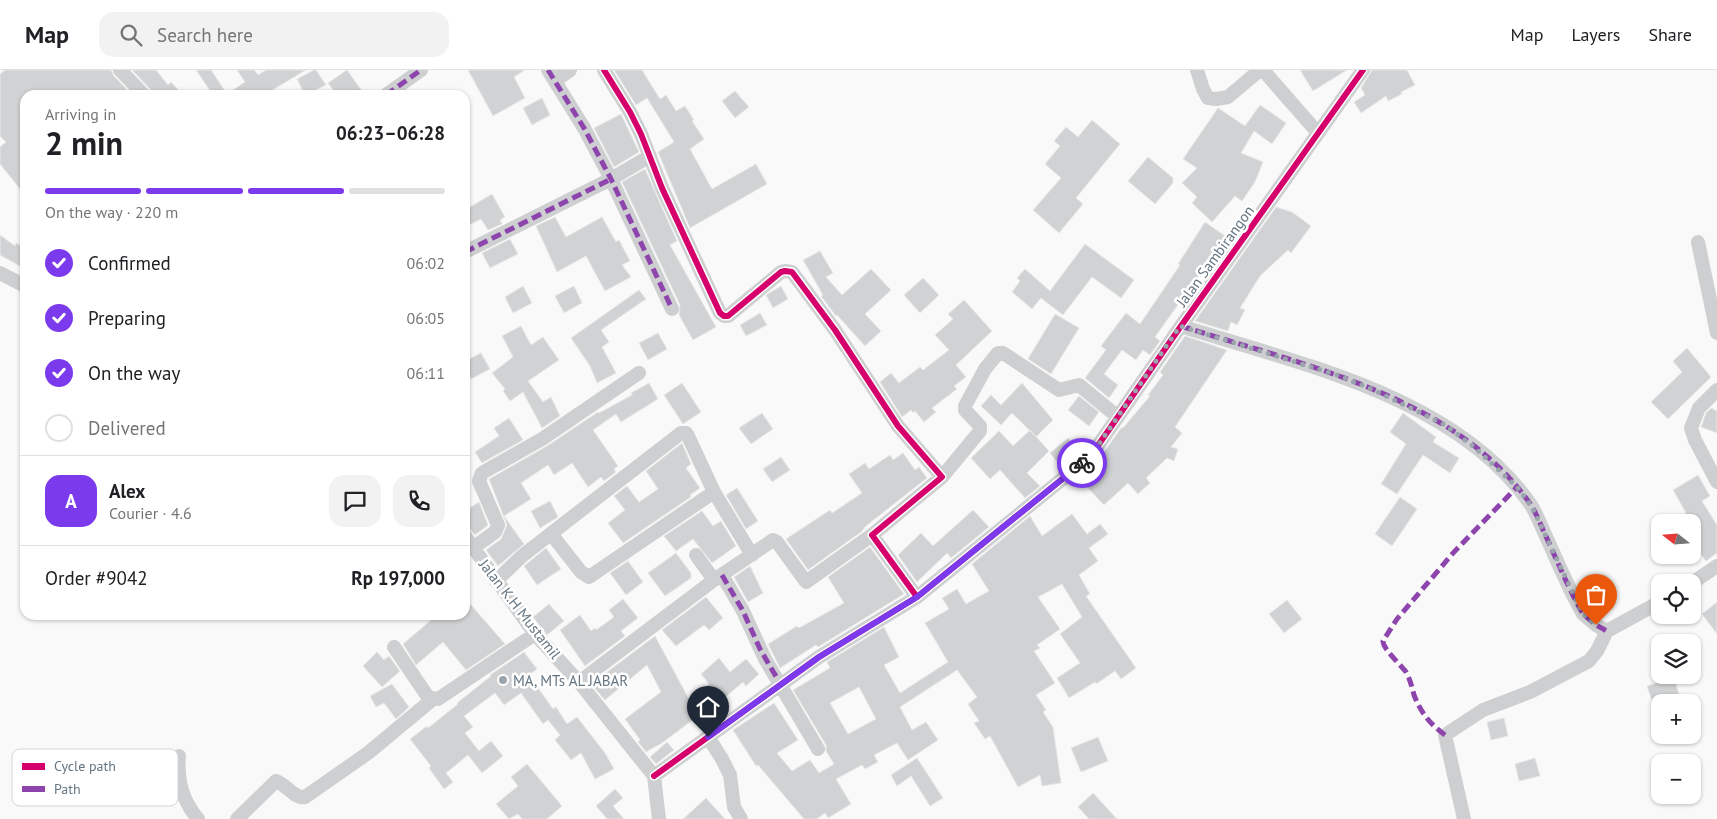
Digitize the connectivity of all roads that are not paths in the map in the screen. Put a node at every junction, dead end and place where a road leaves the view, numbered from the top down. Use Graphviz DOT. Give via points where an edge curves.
graph roads {
  1 [pos="120,70"];
  2 [pos="421,70"];
  3 [pos="570,70"];
  4 [pos="604,70"];
  5 [pos="1197,70"];
  6 [pos="1261,70"];
  7 [pos="1363,70"];
  8 [pos="552,76"];
  9 [pos="139,90"];
  10 [pos="393,90"];
  11 [pos="1318,133"];
  12 [pos="650,156"];
  13 [pos="611,179"];
  14 [pos="1698,242"];
  15 [pos="470,250"];
  16 [pos="0,272"];
  17 [pos="20,283"];
  18 [pos="672,309"];
  19 [pos="1180,326"];
  20 [pos="1717,332"];
  21 [pos="639,373"];
  22 [pos="1717,390"];
  23 [pos="1118,416"];
  24 [pos="942,477"];
  25 [pos="1717,482"];
  26 [pos="714,492"];
  27 [pos="872,534"];
  28 [pos="552,535"];
  29 [pos="470,544"];
  30 [pos="473,548"];
  31 [pos="696,554"];
  32 [pos="752,555"];
  33 [pos="1717,566"];
  34 [pos="1701,577"];
  35 [pos="718,578"];
  36 [pos="496,581"];
  37 [pos="917,597"];
  38 [pos="1651,607"];
  39 [pos="1607,631"];
  40 [pos="535,634"];
  41 [pos="394,648"];
  42 [pos="579,682"];
  43 [pos="781,685"];
  44 [pos="433,699"];
  45 [pos="708,737"];
  46 [pos="818,749"];
  47 [pos="179,756"];
  48 [pos="654,776"];
  49 [pos="198,819"];
  50 [pos="237,819"];
  51 [pos="659,819"];
  52 [pos="741,819"];
  53 [pos="1464,819"];
  1 -- 9 [label="street"];
  2 -- 10 [label="street"];
  3 -- 8 [label="street"];
  4 -- 12 [label="street" via="630,112"];
  5 -- 6 [label="street" via="1202,89 1208,98 1216,99 1228,98"];
  6 -- 11 [label="street"];
  7 -- 11 [label="street, Jalan Sambirangon"];
  8 -- 13 [label="street"];
  11 -- 19 [label="street, Jalan Sambirangon"];
  12 -- 13 [label="street"];
  12 -- 24 [label="street" via="720,312 728,316 782,272 792,272 835,330 898,426"];
  13 -- 15 [label="street"];
  13 -- 18 [label="street"];
  14 -- 20 [label="street"];
  16 -- 17 [label="street"];
  19 -- 23 [label="street, Jalan Sambirangon"];
  19 -- 39 [label="street" via="1337,375 1445,425 1513,481 1532,507 1583,614"];
  21 -- 30 [label="street" via="542,439 482,473 479,481 498,524 495,532"];
  22 -- 25 [label="street" via="1699,408 1691,428"];
  23 -- 24 [label="street" via="1079,385 1059,390 1003,353 998,353 985,368 965,406 980,426 980,432"];
  23 -- 37 [label="street, Jalan Sambirangon" via="1082,464"];
  24 -- 27 [label="street"];
  26 -- 28 [label="street" via="589,577 581,572"];
  26 -- 28 [label="street" via="688,436 683,433"];
  26 -- 32 [label="street"];
  27 -- 32 [label="street" via="806,582 775,541"];
  27 -- 37 [label="street"];
  28 -- 36 [label="street" via="522,556"];
  29 -- 30 [label="street, Jalan K.H Mustamil"];
  30 -- 36 [label="street, Jalan K.H Mustamil"];
  31 -- 35 [label="street"];
  32 -- 35 [label="street"];
  33 -- 34 [label="street"];
  35 -- 42 [label="street"];
  35 -- 43 [label="street" via="742,611"];
  36 -- 40 [label="street, Jalan K.H Mustamil"];
  37 -- 43 [label="street, Jalan Sambirangon" via="867,626"];
  38 -- 39 [label="street"];
  39 -- 53 [label="street" via="1588,661 1530,692 1483,710 1445,735"];
  40 -- 42 [label="street, Jalan K.H Mustamil"];
  40 -- 44 [label="street" via="438,699"];
  41 -- 44 [label="street" via="428,697"];
  42 -- 48 [label="street, Jalan K.H Mustamil"];
  43 -- 45 [label="street, Jalan Sambirangon"];
  43 -- 46 [label="street"];
  44 -- 50 [label="street" via="368,753 306,797 298,797 276,781"];
  45 -- 48 [label="street, Jalan Sambirangon"];
  45 -- 52 [label="street" via="730,775 734,807"];
  47 -- 49 [label="street" via="182,790 187,806"];
  48 -- 51 [label="street"];
}
